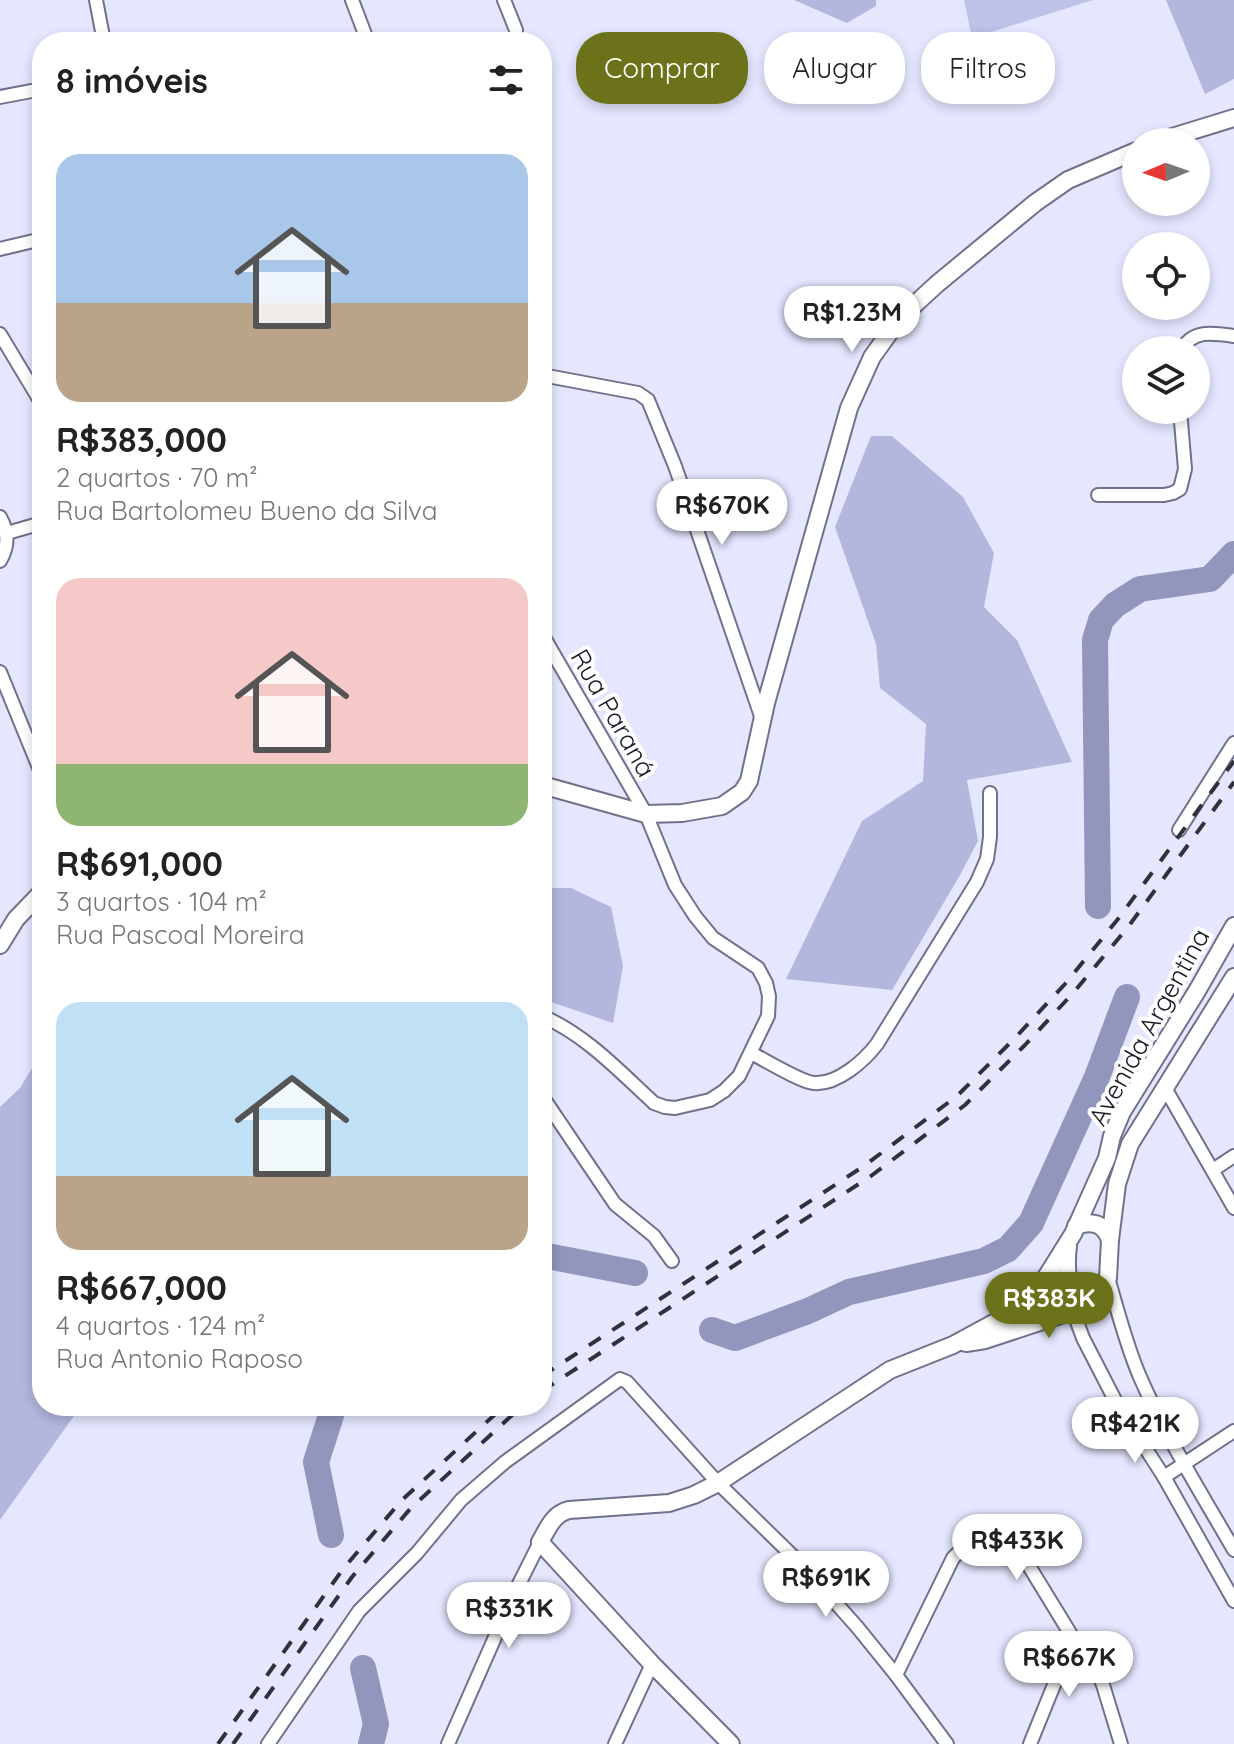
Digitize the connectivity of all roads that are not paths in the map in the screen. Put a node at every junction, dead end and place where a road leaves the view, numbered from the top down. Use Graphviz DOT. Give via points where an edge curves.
graph roads {
  1 [pos="96,0"];
  2 [pos="352,0"];
  3 [pos="504,0"];
  4 [pos="516,30"];
  5 [pos="102,32"];
  6 [pos="364,32"];
  7 [pos="32,91"];
  8 [pos="0,97"];
  9 [pos="1234,118"];
  10 [pos="1202,128"];
  11 [pos="1122,157"];
  12 [pos="32,241"];
  13 [pos="0,249"];
  14 [pos="0,334"];
  15 [pos="1196,336"];
  16 [pos="1234,336"];
  17 [pos="552,377"];
  18 [pos="32,387"];
  19 [pos="1181,424"];
  20 [pos="1098,495"];
  21 [pos="0,517"];
  22 [pos="32,526"];
  23 [pos="7,533"];
  24 [pos="0,561"];
  25 [pos="552,651"];
  26 [pos="0,672"];
  27 [pos="762,719"];
  28 [pos="1234,743"];
  29 [pos="32,750"];
  30 [pos="552,788"];
  31 [pos="990,793"];
  32 [pos="646,814"];
  33 [pos="1179,830"];
  34 [pos="32,902"];
  35 [pos="1234,926"];
  36 [pos="0,945"];
  37 [pos="1234,977"];
  38 [pos="552,1020"];
  39 [pos="751,1053"];
  40 [pos="1165,1088"];
  41 [pos="552,1111"];
  42 [pos="1234,1156"];
  43 [pos="1213,1170"];
  44 [pos="1234,1208"];
  45 [pos="1073,1233"];
  46 [pos="1110,1240"];
  47 [pos="672,1261"];
  48 [pos="1108,1278"];
  49 [pos="1073,1311"];
  50 [pos="953,1345"];
  51 [pos="1234,1431"];
  52 [pos="1184,1464"];
  53 [pos="1164,1477"];
  54 [pos="718,1483"];
  55 [pos="540,1542"];
  56 [pos="1234,1550"];
  57 [pos="1234,1601"];
  58 [pos="1073,1638"];
  59 [pos="652,1664"];
  60 [pos="896,1675"];
  61 [pos="268,1744"];
  62 [pos="448,1744"];
  63 [pos="615,1744"];
  64 [pos="731,1744"];
  65 [pos="947,1744"];
  66 [pos="1030,1744"];
  67 [pos="1121,1744"];
  1 -- 5 [label="street"];
  2 -- 6 [label="street"];
  3 -- 4 [label="street"];
  7 -- 8 [label="street"];
  9 -- 10 [label="street"];
  11 -- 27 [label="street" via="1068,180 1035,203 900,318 872,357 849,408"];
  12 -- 13 [label="street"];
  14 -- 18 [label="street"];
  15 -- 16 [label="street"];
  17 -- 27 [label="street" via="638,393 648,400"];
  19 -- 20 [label="street" via="1185,469 1180,489 1164,495"];
  21 -- 23 [label="street"];
  22 -- 23 [label="street"];
  23 -- 24 [label="street"];
  25 -- 32 [label="street, Rua Paraná"];
  26 -- 29 [label="street"];
  27 -- 32 [label="street" via="749,781 735,799 682,813"];
  28 -- 33 [label="street"];
  30 -- 32 [label="street"];
  31 -- 39 [label="street" via="987,859 977,882 865,1059 851,1070 813,1083"];
  32 -- 39 [label="street, Rua Paraná" via="675,885 695,916 713,938 758,968 766,983 768,1016"];
  34 -- 36 [label="street"];
  35 -- 45 [label="street, Avenida Argentina" via="1122,1112"];
  37 -- 40 [label="street, Avenida Argentina"];
  38 -- 39 [label="street, Rua Paraná" via="585,1040 665,1107 710,1100 739,1076"];
  40 -- 43 [label="street"];
  40 -- 46 [label="street, Avenida Argentina" via="1130,1144 1117,1184"];
  41 -- 47 [label="street" via="615,1204 654,1236"];
  42 -- 43 [label="street"];
  43 -- 44 [label="street"];
  45 -- 46 [label="street" via="1093,1222"];
  45 -- 49 [label="street" via="1067,1256"];
  45 -- 50 [label="street, Avenida Argentina" via="1043,1282 1012,1313"];
  46 -- 48 [label="street, Avenida Argentina"];
  48 -- 49 [label="street" via="1100,1292"];
  48 -- 52 [label="street" via="1139,1374"];
  49 -- 50 [label="street"];
  49 -- 53 [label="street" via="1117,1404"];
  50 -- 54 [label="street" via="890,1370"];
  51 -- 52 [label="street"];
  52 -- 53 [label="street"];
  52 -- 56 [label="street"];
  53 -- 57 [label="street"];
  54 -- 55 [label="street" via="669,1503 569,1510 553,1519"];
  54 -- 60 [label="street" via="804,1567"];
  54 -- 61 [label="street" via="627,1382 616,1381 461,1500 359,1611"];
  55 -- 59 [label="street"];
  55 -- 62 [label="street"];
  58 -- 60 [label="street" via="1021,1553 1001,1542 975,1542 953,1558"];
  58 -- 66 [label="street"];
  58 -- 67 [label="street" via="1096,1668"];
  59 -- 63 [label="street"];
  59 -- 64 [label="street"];
  60 -- 65 [label="street"];
}
